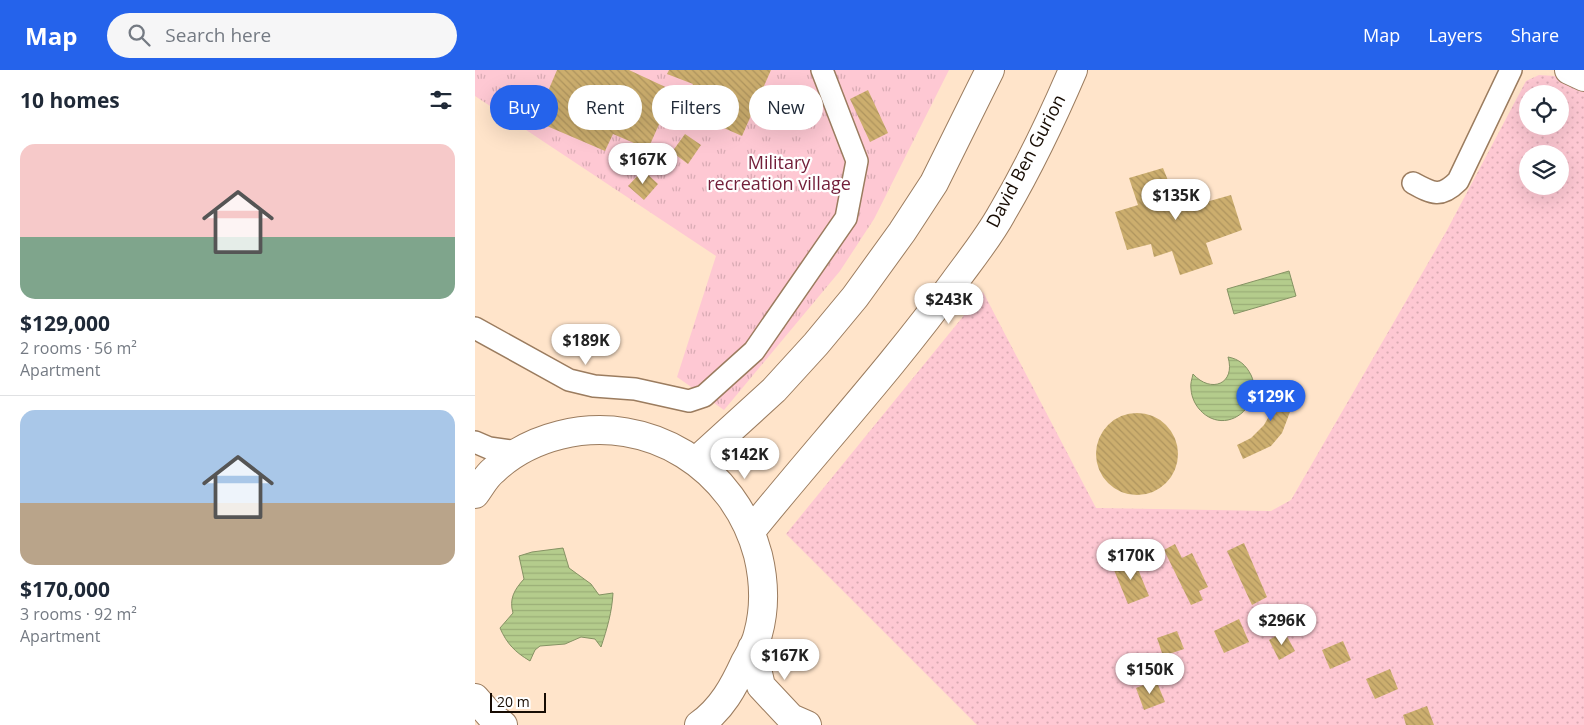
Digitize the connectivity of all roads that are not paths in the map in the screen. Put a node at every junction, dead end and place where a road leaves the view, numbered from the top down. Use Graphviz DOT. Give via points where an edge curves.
graph roads {
  1 [pos="822,70"];
  2 [pos="990,70"];
  3 [pos="1073,70"];
  4 [pos="1511,70"];
  5 [pos="1569,70"];
  6 [pos="1584,77"];
  7 [pos="1413,183"];
  8 [pos="475,328"];
  9 [pos="475,442"];
  10 [pos="518,452"];
  11 [pos="696,461"];
  12 [pos="475,494"];
  13 [pos="751,532"];
  14 [pos="752,648"];
  15 [pos="699,725"];
  16 [pos="807,725"];
  1 -- 8 [label="street" via="857,161 846,218 754,351 704,396 689,401 635,389 594,386 569,380"];
  2 -- 11 [label="main road" via="934,183 855,297 774,390"];
  3 -- 13 [label="main road, David Ben Gurion" via="1049,124 1001,214 964,269 854,410 800,470"];
  4 -- 7 [label="street" via="1458,181 1448,190 1436,193"];
  5 -- 6 [label="main road"];
  9 -- 10 [label="street" via="489,448"];
  10 -- 11 [label="main road" via="546,439 576,431 607,430 639,434 669,445"];
  10 -- 12 [label="main road" via="493,470"];
  11 -- 13 [label="main road" via="721,484"];
  13 -- 14 [label="main road" via="761,570 763,604 758,635"];
  14 -- 15 [label="main road" via="731,691 711,716"];
  14 -- 16 [label="main road" via="761,686 791,718"];
}
